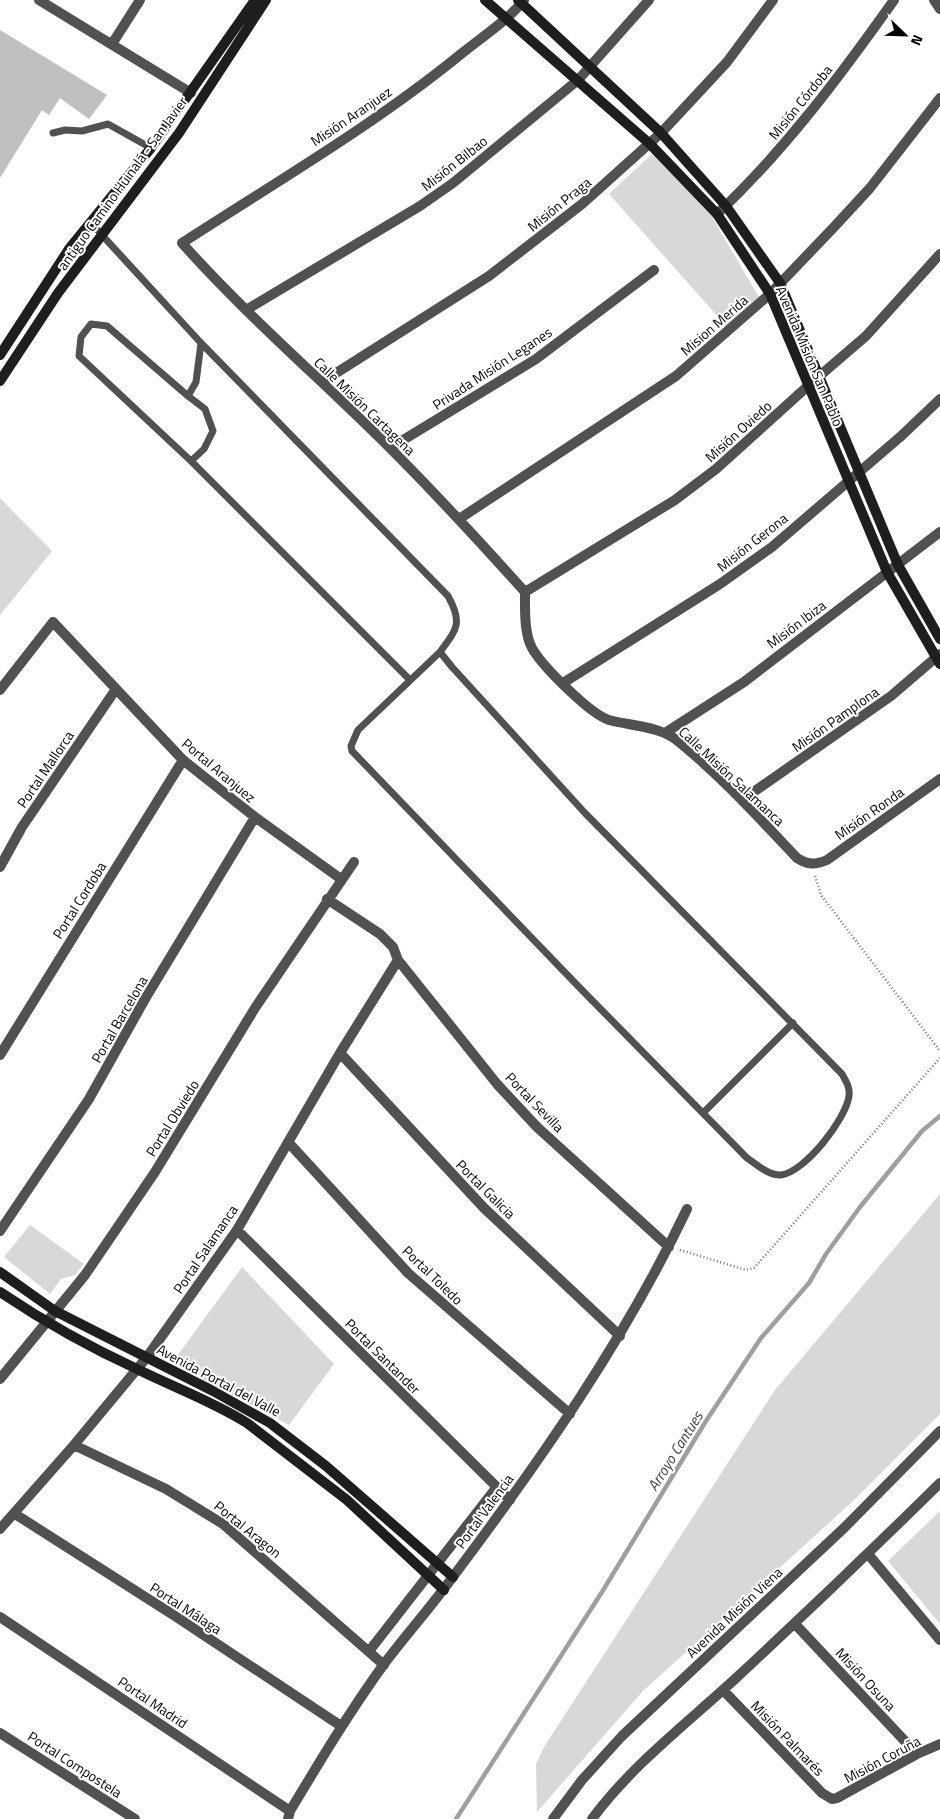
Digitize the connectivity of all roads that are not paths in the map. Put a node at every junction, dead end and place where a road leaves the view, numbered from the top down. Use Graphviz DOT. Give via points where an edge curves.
graph roads {
  1 [pos="39,0"];
  2 [pos="140,0"];
  3 [pos="255,0"];
  4 [pos="266,0"];
  5 [pos="485,0"];
  6 [pos="649,0"];
  7 [pos="773,0"];
  8 [pos="894,0"];
  9 [pos="934,0"];
  10 [pos="521,1"];
  11 [pos="940,9"];
  12 [pos="506,18"];
  13 [pos="112,44"];
  14 [pos="590,67"];
  15 [pos="578,80"];
  16 [pos="191,93"];
  17 [pos="940,98"];
  18 [pos="53,133"];
  19 [pos="661,133"];
  20 [pos="650,144"];
  21 [pos="151,148"];
  22 [pos="726,206"];
  23 [pos="717,214"];
  24 [pos="90,222"];
  25 [pos="101,234"];
  26 [pos="182,243"];
  27 [pos="940,254"];
  28 [pos="654,270"];
  29 [pos="780,283"];
  30 [pos="770,294"];
  31 [pos="246,310"];
  32 [pos="201,343"];
  33 [pos="0,355"];
  34 [pos="818,377"];
  35 [pos="0,381"];
  36 [pos="322,382"];
  37 [pos="808,385"];
  38 [pos="188,396"];
  39 [pos="940,399"];
  40 [pos="390,448"];
  41 [pos="191,461"];
  42 [pos="859,473"];
  43 [pos="849,482"];
  44 [pos="459,519"];
  45 [pos="940,532"];
  46 [pos="898,565"];
  47 [pos="887,572"];
  48 [pos="525,592"];
  49 [pos="940,639"];
  50 [pos="440,652"];
  51 [pos="939,659"];
  52 [pos="410,680"];
  53 [pos="562,683"];
  54 [pos="116,689"];
  55 [pos="0,690"];
  56 [pos="665,733"];
  57 [pos="182,760"];
  58 [pos="940,779"];
  59 [pos="742,800"];
  60 [pos="255,817"];
  61 [pos="354,862"];
  62 [pos="812,864"];
  63 [pos="0,867"];
  64 [pos="341,879"];
  65 [pos="327,899"];
  66 [pos="398,960"];
  67 [pos="792,1023"];
  68 [pos="340,1053"];
  69 [pos="0,1055"];
  70 [pos="703,1113"];
  71 [pos="288,1142"];
  72 [pos="687,1209"];
  73 [pos="236,1230"];
  74 [pos="0,1231"];
  75 [pos="669,1246"];
  76 [pos="0,1272"];
  77 [pos="0,1292"];
  78 [pos="55,1312"];
  79 [pos="46,1322"];
  80 [pos="620,1336"];
  81 [pos="147,1357"];
  82 [pos="136,1369"];
  83 [pos="0,1379"];
  84 [pos="570,1414"];
  85 [pos="940,1431"];
  86 [pos="74,1445"];
  87 [pos="940,1483"];
  88 [pos="496,1488"];
  89 [pos="510,1500"];
  90 [pos="15,1514"];
  91 [pos="0,1529"];
  92 [pos="868,1554"];
  93 [pos="438,1564"];
  94 [pos="429,1576"];
  95 [pos="453,1578"];
  96 [pos="444,1590"];
  97 [pos="0,1617"];
  98 [pos="795,1624"];
  99 [pos="940,1640"];
  100 [pos="370,1650"];
  101 [pos="384,1665"];
  102 [pos="723,1690"];
  103 [pos="342,1726"];
  104 [pos="0,1733"];
  105 [pos="940,1744"];
  106 [pos="917,1754"];
  107 [pos="837,1798"];
  108 [pos="289,1815"];
  109 [pos="135,1819"];
  110 [pos="553,1819"];
  111 [pos="592,1819"];
  1 -- 13 [label="street"];
  2 -- 13 [label="street"];
  3 -- 16 [label="street"];
  4 -- 25 [label="street, antiguo Camino Huinalá - San Javier" via="179,133"];
  5 -- 12 [label="street, Avenida Misión San Pablo"];
  6 -- 14 [label="street, Misión Bilbao"];
  7 -- 19 [label="street, Misión Praga" via="727,62"];
  8 -- 22 [label="street, Misión Córdoba" via="816,106"];
  9 -- 11 [label="street"];
  10 -- 12 [label="street, Misión Aranjuez"];
  10 -- 14 [label="street, Avenida Misión San Pablo"];
  12 -- 15 [label="street, Avenida Misión San Pablo"];
  12 -- 26 [label="street, Misión Aranjuez" via="433,77 357,130"];
  13 -- 16 [label="street"];
  14 -- 15 [label="street, Misión Bilbao"];
  14 -- 19 [label="street, Avenida Misión San Pablo"];
  15 -- 20 [label="street, Avenida Misión San Pablo"];
  15 -- 31 [label="street, Misión Bilbao" via="453,183 420,206"];
  16 -- 21 [label="street"];
  17 -- 29 [label="street, Mision Merida" via="870,188"];
  18 -- 21 [label="lane" via="82,131 108,124"];
  19 -- 20 [label="street, Misión Praga"];
  19 -- 22 [label="street, Avenida Misión San Pablo"];
  20 -- 23 [label="street, Avenida Misión San Pablo"];
  20 -- 36 [label="street, Misión Praga" via="582,204 489,276"];
  21 -- 24 [label="street"];
  22 -- 23 [label="street, Misión Córdoba"];
  22 -- 29 [label="street, Avenida Misión San Pablo"];
  23 -- 30 [label="street, Avenida Misión San Pablo"];
  24 -- 25 [label="lane"];
  24 -- 33 [label="street"];
  25 -- 32 [label="lane"];
  25 -- 35 [label="street, antiguo Camino Huinalá - San Javier" via="58,292"];
  26 -- 31 [label="street, Calle Misión Cartagena"];
  27 -- 34 [label="street, Misión Oviedo" via="866,336"];
  28 -- 40 [label="street, Privada Misión Leganes" via="536,359"];
  29 -- 30 [label="street, Mision Merida"];
  29 -- 34 [label="street, Avenida Misión San Pablo"];
  30 -- 37 [label="street, Avenida Misión San Pablo"];
  30 -- 44 [label="street, Mision Merida" via="670,381"];
  31 -- 36 [label="street, Calle Misión Cartagena"];
  32 -- 38 [label="lane" via="196,382"];
  32 -- 50 [label="lane" via="448,596 457,621 455,631"];
  34 -- 37 [label="street, Misión Oviedo"];
  34 -- 42 [label="street, Avenida Misión San Pablo"];
  36 -- 40 [label="street, Calle Misión Cartagena"];
  37 -- 43 [label="street, Avenida Misión San Pablo"];
  37 -- 48 [label="street, Misión Oviedo" via="716,469 675,500"];
  38 -- 41 [label="lane" via="205,409 213,431 204,449"];
  38 -- 41 [label="lane" via="108,326 91,324 81,337 79,356"];
  39 -- 42 [label="street, Misión Gerona"];
  40 -- 44 [label="street, Calle Misión Cartagena"];
  41 -- 52 [label="lane"];
  42 -- 43 [label="street, Misión Gerona"];
  42 -- 46 [label="street, Avenida Misión San Pablo"];
  43 -- 47 [label="street, Avenida Misión San Pablo"];
  43 -- 53 [label="street, Misión Gerona" via="720,584"];
  44 -- 48 [label="street, Calle Misión Cartagena"];
  45 -- 46 [label="street, Misión Ibiza"];
  46 -- 47 [label="street, Misión Ibiza"];
  46 -- 49 [label="street, Avenida Misión San Pablo"];
  47 -- 51 [label="street, Avenida Misión San Pablo"];
  47 -- 56 [label="street, Misión Ibiza" via="744,682"];
  48 -- 53 [label="street, Calle Misión Salamanca" via="532,649"];
  50 -- 52 [label="lane"];
  50 -- 67 [label="lane" via="584,812"];
  51 -- 59 [label="street, Misión Pamplona"];
  52 -- 70 [label="lane" via="358,730 352,751"];
  53 -- 56 [label="street, Calle Misión Salamanca" via="600,716"];
  54 -- 55 [label="street, Portal Aranjuez" via="53,622"];
  54 -- 57 [label="street, Portal Aranjuez"];
  54 -- 63 [label="street, Portal Mallorca" via="22,827"];
  56 -- 59 [label="street, Calle Misión Salamanca" via="677,740"];
  57 -- 60 [label="street, Portal Aranjuez"];
  57 -- 69 [label="street, Portal Cordoba"];
  58 -- 62 [label="street, Misión Ronda" via="827,860"];
  59 -- 62 [label="street, Calle Misión Salamanca" via="797,858"];
  60 -- 64 [label="street, Portal Aranjuez"];
  60 -- 74 [label="street, Portal Barcelona" via="89,1099"];
  61 -- 64 [label="street, Portal Obviedo"];
  64 -- 65 [label="street, Portal Obviedo"];
  65 -- 66 [label="street, Portal Sevilla" via="380,934 393,947"];
  65 -- 78 [label="street, Portal Obviedo" via="255,1008 155,1172"];
  66 -- 68 [label="street, Portal Salamanca"];
  66 -- 75 [label="street, Portal Sevilla" via="458,1038 510,1098"];
  67 -- 70 [label="lane"];
  67 -- 70 [label="lane" via="848,1084 849,1096 838,1122 820,1146 795,1171 779,1175 768,1172 747,1158"];
  68 -- 71 [label="street, Portal Salamanca"];
  68 -- 80 [label="street, Portal Galicia" via="484,1208"];
  71 -- 73 [label="street, Portal Salamanca"];
  71 -- 84 [label="street, Portal Toledo" via="408,1273"];
  72 -- 75 [label="street, Portal Valencia"];
  73 -- 81 [label="street, Portal Salamanca"];
  73 -- 88 [label="street, Portal Santander"];
  75 -- 80 [label="street, Portal Valencia"];
  76 -- 78 [label="street, Avenida Portal del Valle"];
  77 -- 79 [label="street, Avenida Portal del Valle"];
  78 -- 79 [label="street, Portal Obviedo"];
  78 -- 81 [label="street, Avenida Portal del Valle"];
  79 -- 82 [label="street, Avenida Portal del Valle"];
  79 -- 83 [label="street, Portal Obviedo"];
  80 -- 84 [label="street, Portal Valencia"];
  81 -- 82 [label="street, Portal Salamanca"];
  81 -- 93 [label="street, Avenida Portal del Valle" via="258,1415 288,1435"];
  82 -- 86 [label="street, Portal Salamanca"];
  82 -- 94 [label="street, Avenida Portal del Valle" via="230,1412 259,1431 348,1500"];
  84 -- 89 [label="street, Portal Valencia"];
  85 -- 110 [label="street, Avenida Misión Viena" via="845,1528 622,1736 582,1780"];
  86 -- 90 [label="street, Portal Salamanca"];
  86 -- 100 [label="street, Portal Aragon" via="200,1508 251,1547"];
  87 -- 92 [label="street"];
  88 -- 89 [label="street, Portal Santander"];
  88 -- 93 [label="street"];
  89 -- 95 [label="street, Portal Valencia"];
  90 -- 91 [label="street, Portal Salamanca"];
  90 -- 103 [label="street, Portal Málaga"];
  92 -- 98 [label="street"];
  92 -- 99 [label="street"];
  93 -- 94 [label="street"];
  93 -- 95 [label="street, Avenida Portal del Valle"];
  94 -- 96 [label="street, Avenida Portal del Valle"];
  94 -- 100 [label="street"];
  95 -- 96 [label="street, Portal Valencia"];
  96 -- 101 [label="street, Portal Valencia"];
  97 -- 108 [label="street, Portal Madrid"];
  98 -- 102 [label="street"];
  98 -- 106 [label="street, Misión Osuna"];
  100 -- 101 [label="street, Portal Aragon"];
  101 -- 103 [label="street, Portal Valencia"];
  102 -- 107 [label="street, Misión Palmarés" via="822,1793 828,1798"];
  102 -- 111 [label="street" via="655,1749"];
  103 -- 108 [label="street, Portal Valencia"];
  104 -- 109 [label="street, Portal Compostela"];
  105 -- 106 [label="street, Misión Coruña"];
  106 -- 107 [label="street, Misión Coruña"];
}
